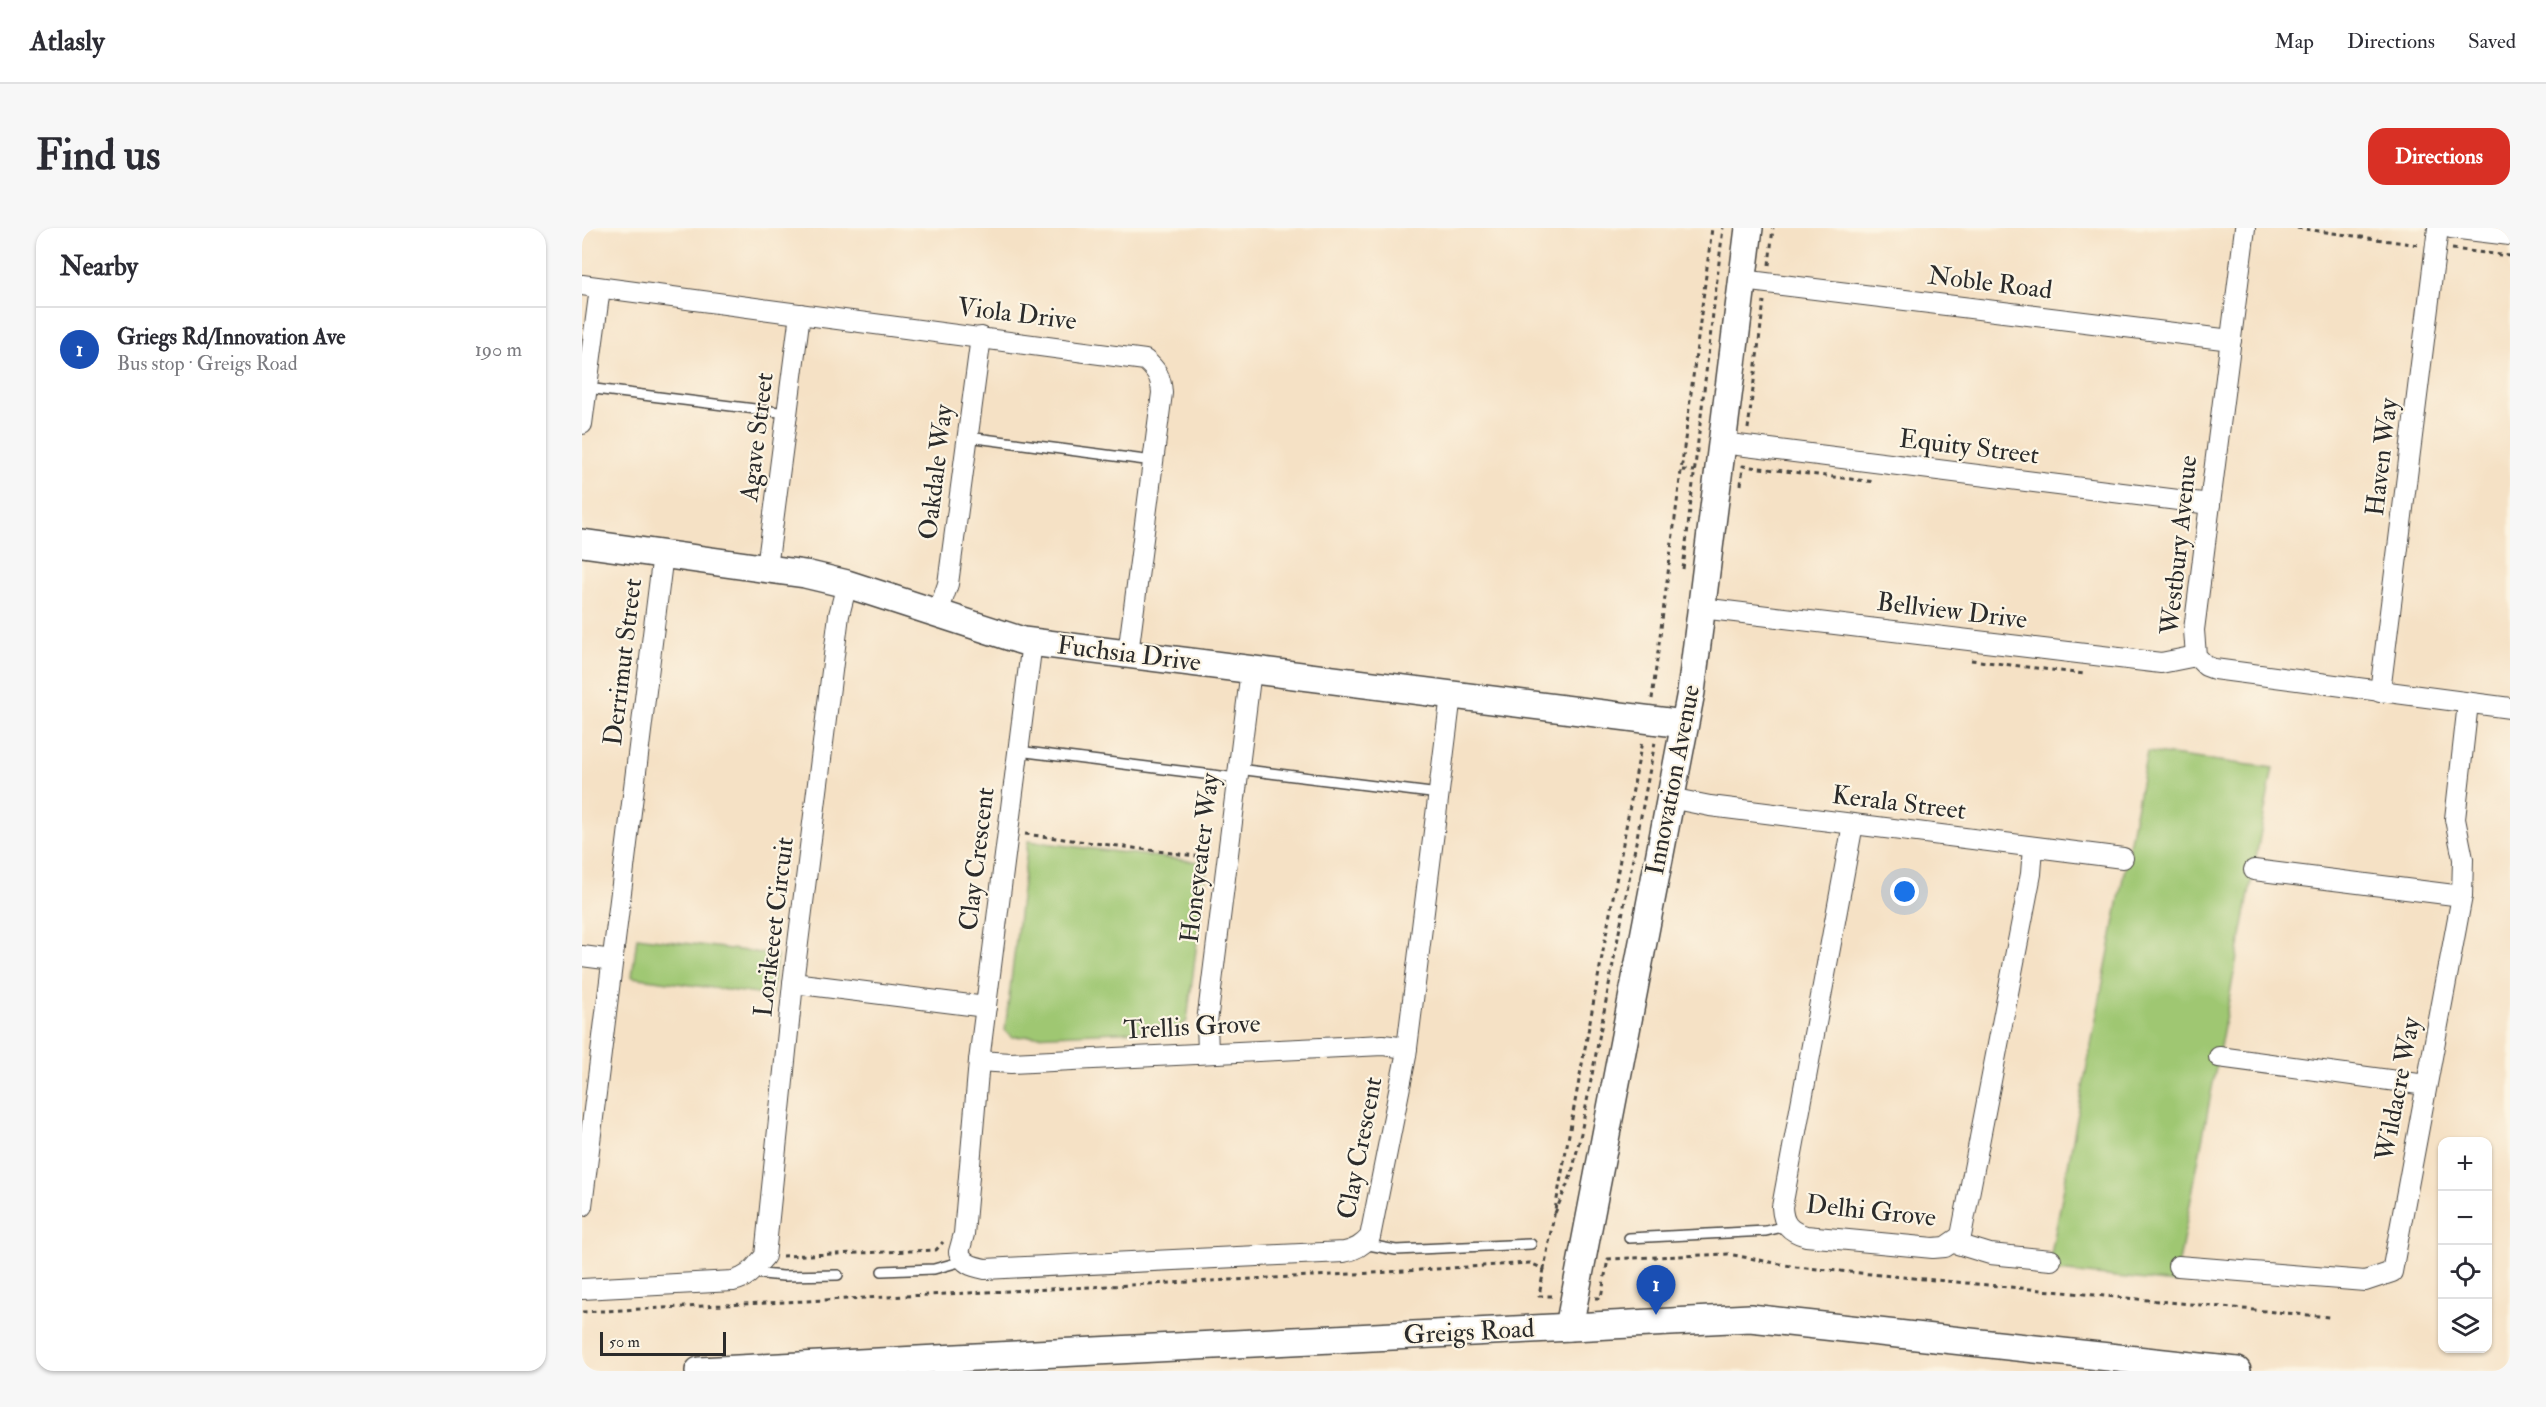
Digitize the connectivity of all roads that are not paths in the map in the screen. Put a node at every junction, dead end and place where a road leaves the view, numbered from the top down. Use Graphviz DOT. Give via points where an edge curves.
graph roads {
  1 [pos="1749,228"];
  2 [pos="2245,228"];
  3 [pos="2451,228"];
  4 [pos="2510,235"];
  5 [pos="2437,237"];
  6 [pos="1754,281"];
  7 [pos="591,286"];
  8 [pos="800,314"];
  9 [pos="981,337"];
  10 [pos="2231,340"];
  11 [pos="587,388"];
  12 [pos="787,413"];
  13 [pos="582,424"];
  14 [pos="968,437"];
  15 [pos="1733,444"];
  16 [pos="1153,461"];
  17 [pos="2210,504"];
  18 [pos="582,543"];
  19 [pos="663,554"];
  20 [pos="767,568"];
  21 [pos="847,584"];
  22 [pos="1701,608"];
  23 [pos="938,613"];
  24 [pos="1032,642"];
  25 [pos="1128,654"];
  26 [pos="2196,656"];
  27 [pos="1251,670"];
  28 [pos="2380,692"];
  29 [pos="1451,695"];
  30 [pos="2468,703"];
  31 [pos="2510,708"];
  32 [pos="1684,724"];
  33 [pos="1018,751"];
  34 [pos="1238,774"];
  35 [pos="1439,794"];
  36 [pos="1670,798"];
  37 [pos="1853,825"];
  38 [pos="2033,847"];
  39 [pos="2122,858"];
  40 [pos="2254,870"];
  41 [pos="2462,896"];
  42 [pos="582,956"];
  43 [pos="613,960"];
  44 [pos="793,983"];
  45 [pos="986,1007"];
  46 [pos="1407,1048"];
  47 [pos="1208,1053"];
  48 [pos="2219,1057"];
  49 [pos="979,1061"];
  50 [pos="2426,1085"];
  51 [pos="582,1206"];
  52 [pos="1786,1226"];
  53 [pos="1629,1238"];
  54 [pos="1954,1243"];
  55 [pos="1531,1244"];
  56 [pos="1363,1245"];
  57 [pos="2051,1260"];
  58 [pos="963,1261"];
  59 [pos="2178,1266"];
  60 [pos="882,1271"];
  61 [pos="752,1273"];
  62 [pos="838,1275"];
  63 [pos="582,1288"];
  64 [pos="1569,1327"];
  65 [pos="699,1371"];
  66 [pos="2237,1371"];
  1 -- 6 [label="street, Innovation Avenue"];
  2 -- 10 [label="street, Westbury Avenue"];
  3 -- 4 [label="street"];
  5 -- 28 [label="street, Haven Way"];
  6 -- 10 [label="street, Noble Road"];
  6 -- 15 [label="street, Innovation Avenue"];
  7 -- 8 [label="street, Viola Drive"];
  7 -- 11 [label="street"];
  8 -- 9 [label="street, Viola Drive"];
  8 -- 12 [label="street, Agave Street"];
  9 -- 14 [label="street, Oakdale Way"];
  9 -- 16 [label="street, Viola Drive" via="1145,360 1162,380"];
  10 -- 17 [label="street, Westbury Avenue"];
  11 -- 12 [label="lane"];
  11 -- 13 [label="street"];
  12 -- 20 [label="street, Agave Street"];
  14 -- 16 [label="lane"];
  14 -- 23 [label="street, Oakdale Way" via="948,584"];
  15 -- 17 [label="street, Equity Street"];
  15 -- 22 [label="street, Innovation Avenue"];
  16 -- 25 [label="street, Viola Drive"];
  17 -- 26 [label="street, Westbury Avenue" via="2194,630"];
  18 -- 19 [label="street, Fuchsia Drive"];
  19 -- 20 [label="street, Fuchsia Drive"];
  19 -- 43 [label="street, Derrimut Street"];
  20 -- 21 [label="street, Fuchsia Drive"];
  21 -- 23 [label="street, Fuchsia Drive"];
  21 -- 44 [label="street, Lorikeeet Circuit" via="839,615"];
  22 -- 26 [label="street, Bellview Drive" via="2169,664"];
  22 -- 32 [label="street, Innovation Avenue"];
  23 -- 24 [label="street, Fuchsia Drive"];
  24 -- 25 [label="street, Fuchsia Drive"];
  24 -- 33 [label="street, Clay Crescent"];
  25 -- 27 [label="street, Fuchsia Drive"];
  26 -- 28 [label="street, Westbury Avenue" via="2214,669"];
  27 -- 29 [label="street, Fuchsia Drive"];
  27 -- 34 [label="street, Honeyeater Way"];
  28 -- 30 [label="street, Westbury Avenue"];
  29 -- 32 [label="street, Fuchsia Drive"];
  29 -- 35 [label="street, Clay Crescent"];
  30 -- 31 [label="street, Westbury Avenue"];
  30 -- 41 [label="street, Wildacre Way" via="2455,819 2463,859"];
  32 -- 36 [label="street, Innovation Avenue"];
  33 -- 34 [label="lane"];
  33 -- 45 [label="street, Clay Crescent"];
  34 -- 35 [label="lane"];
  34 -- 47 [label="street, Honeyeater Way" via="1206,1022"];
  35 -- 46 [label="street, Clay Crescent"];
  36 -- 37 [label="street, Kerala Street"];
  36 -- 64 [label="street, Innovation Avenue"];
  37 -- 38 [label="street, Kerala Street"];
  37 -- 52 [label="street, Delhi Grove" via="1782,1207"];
  38 -- 39 [label="street, Kerala Street"];
  38 -- 54 [label="street, Delhi Grove" via="1964,1222 1961,1236"];
  40 -- 41 [label="street"];
  41 -- 50 [label="street, Wildacre Way"];
  42 -- 43 [label="street"];
  43 -- 51 [label="street, Derrimut Street"];
  44 -- 45 [label="street"];
  44 -- 61 [label="street, Lorikeeet Circuit" via="765,1256"];
  45 -- 49 [label="street, Clay Crescent"];
  46 -- 47 [label="street, Trellis Grove" via="1383,1045"];
  46 -- 56 [label="street, Clay Crescent" via="1374,1226"];
  47 -- 49 [label="street, Trellis Grove" via="1011,1063"];
  48 -- 50 [label="street"];
  49 -- 58 [label="street, Clay Crescent" via="964,1234 959,1251"];
  50 -- 59 [label="street, Wildacre Way" via="2392,1272 2365,1281"];
  52 -- 53 [label="lane" via="1766,1231"];
  52 -- 54 [label="street, Delhi Grove" via="1806,1236 1933,1248"];
  54 -- 57 [label="street" via="1990,1254"];
  55 -- 56 [label="lane" via="1396,1250"];
  56 -- 58 [label="street, Clay Crescent" via="1344,1251 985,1269"];
  58 -- 60 [label="lane" via="934,1269"];
  61 -- 62 [label="lane"];
  61 -- 63 [label="street" via="733,1281"];
  64 -- 65 [label="street, Greigs Road"];
  64 -- 66 [label="street, Greigs Road" via="1750,1318"];
}
